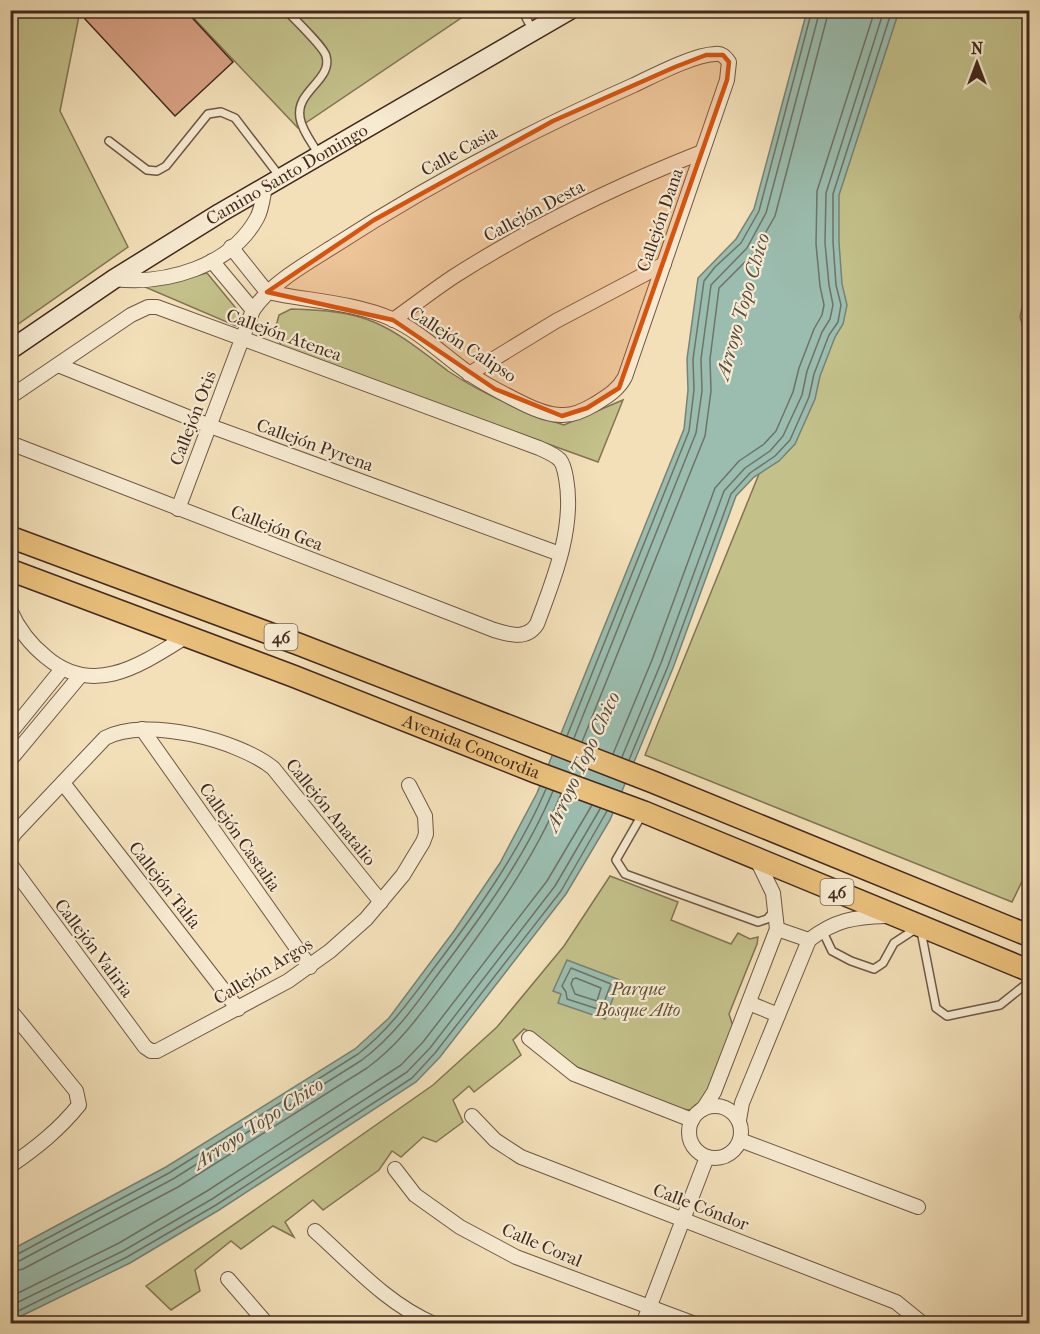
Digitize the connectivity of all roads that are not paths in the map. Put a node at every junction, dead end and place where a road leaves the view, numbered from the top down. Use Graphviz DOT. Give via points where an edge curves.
graph roads {
  1 [pos="286,10"];
  2 [pos="522,10"];
  3 [pos="570,10"];
  4 [pos="533,32"];
  5 [pos="729,62"];
  6 [pos="109,141"];
  7 [pos="702,152"];
  8 [pos="320,155"];
  9 [pos="273,182"];
  10 [pos="231,247"];
  11 [pos="212,261"];
  12 [pos="664,264"];
  13 [pos="114,279"];
  14 [pos="267,292"];
  15 [pos="253,310"];
  16 [pos="393,320"];
  17 [pos="242,340"];
  18 [pos="10,350"];
  19 [pos="58,365"];
  20 [pos="469,374"];
  21 [pos="619,388"];
  22 [pos="10,397"];
  23 [pos="210,426"];
  24 [pos="10,443"];
  25 [pos="178,509"];
  26 [pos="10,537"];
  27 [pos="560,555"];
  28 [pos="10,570"];
  29 [pos="10,610"];
  30 [pos="187,636"];
  31 [pos="62,669"];
  32 [pos="80,676"];
  33 [pos="142,729"];
  34 [pos="10,733"];
  35 [pos="12,756"];
  36 [pos="63,783"];
  37 [pos="409,785"];
  38 [pos="644,812"];
  39 [pos="12,837"];
  40 [pos="756,858"];
  41 [pos="10,864"];
  42 [pos="381,902"];
  43 [pos="776,910"];
  44 [pos="894,915"];
  45 [pos="920,926"];
  46 [pos="777,929"];
  47 [pos="822,930"];
  48 [pos="1024,931"];
  49 [pos="809,940"];
  50 [pos="310,967"];
  51 [pos="1029,971"];
  52 [pos="1029,981"];
  53 [pos="749,1003"];
  54 [pos="238,1009"];
  55 [pos="10,1010"];
  56 [pos="778,1015"];
  57 [pos="528,1038"];
  58 [pos="151,1051"];
  59 [pos="703,1109"];
  60 [pos="472,1116"];
  61 [pos="692,1120"];
  62 [pos="739,1120"];
  63 [pos="740,1140"];
  64 [pos="708,1157"];
  65 [pos="11,1165"];
  66 [pos="395,1169"];
  67 [pos="918,1207"];
  68 [pos="683,1219"];
  69 [pos="315,1230"];
  70 [pos="228,1279"];
  71 [pos="650,1306"];
  72 [pos="267,1323"];
  73 [pos="434,1323"];
  74 [pos="643,1323"];
  75 [pos="695,1323"];
  76 [pos="923,1323"];
  1 -- 8 [label="lane" via="326,54 322,77 300,105 300,119"];
  2 -- 4 [label="lane"];
  3 -- 4 [label="street, Camino Santo Domingo"];
  4 -- 8 [label="street, Camino Santo Domingo"];
  5 -- 7 [label="street, Callejón Dana" via="727,80"];
  5 -- 14 [label="street, Calle Casia" via="723,55 706,55 553,121 374,220"];
  6 -- 9 [label="lane" via="147,170 157,171 166,166 208,114 221,112 235,118"];
  7 -- 12 [label="street, Callejón Dana"];
  7 -- 16 [label="street, Callejón Desta" via="619,186 514,241"];
  8 -- 9 [label="street, Camino Santo Domingo"];
  9 -- 10 [label="street" via="258,216"];
  9 -- 13 [label="street, Camino Santo Domingo"];
  10 -- 11 [label="street"];
  10 -- 14 [label="street"];
  11 -- 13 [label="street" via="158,279"];
  11 -- 15 [label="street"];
  12 -- 20 [label="street" via="556,321"];
  12 -- 21 [label="street, Callejón Dana"];
  13 -- 18 [label="street, Camino Santo Domingo"];
  14 -- 15 [label="street, Calle Casia"];
  14 -- 16 [label="street, Callejón Calipso" via="355,308"];
  15 -- 17 [label="street, Calle Casia"];
  16 -- 20 [label="street, Callejón Calipso"];
  17 -- 19 [label="street, Callejón Atenea" via="148,307"];
  17 -- 23 [label="street, Callejón Otis"];
  17 -- 27 [label="street, Callejón Atenea" via="539,448 560,461 567,486 566,527"];
  19 -- 22 [label="street, Callejón Atenea"];
  19 -- 23 [label="street, Callejón Pyrena"];
  20 -- 21 [label="street, Callejón Calipso" via="529,406 562,416 587,408"];
  23 -- 25 [label="street, Callejón Otis"];
  23 -- 27 [label="street, Callejón Pyrena"];
  24 -- 25 [label="street, Callejón Gea"];
  25 -- 27 [label="street, Callejón Gea" via="510,635 532,632"];
  26 -- 48 [label="main road, Avenida Concordia / 46" via="298,644"];
  28 -- 30 [label="main road, Avenida Concordia / 46"];
  29 -- 31 [label="street" via="30,641"];
  30 -- 32 [label="street" via="129,669 98,677"];
  30 -- 38 [label="main road, Avenida Concordia / 46"];
  31 -- 32 [label="street"];
  31 -- 34 [label="street"];
  32 -- 35 [label="street"];
  33 -- 36 [label="street, Callejón Anatalio" via="123,730 105,738"];
  33 -- 42 [label="street, Callejón Anatalio" via="174,730 264,761 278,773"];
  33 -- 50 [label="street, Callejón Castalia"];
  36 -- 39 [label="street, Callejón Anatalio"];
  36 -- 54 [label="street, Callejón Talía"];
  37 -- 42 [label="street, Callejón Argos" via="425,816 426,834 420,851"];
  38 -- 40 [label="main road, Avenida Concordia / 46"];
  38 -- 43 [label="lane" via="616,860 625,874 758,922"];
  40 -- 43 [label="street" via="773,893"];
  40 -- 44 [label="main road, Avenida Concordia / 46"];
  41 -- 58 [label="street, Callejón Valiria"];
  42 -- 50 [label="street, Callejón Argos"];
  43 -- 46 [label="street"];
  44 -- 45 [label="main road, Avenida Concordia / 46"];
  44 -- 47 [label="street" via="853,918"];
  45 -- 47 [label="lane" via="894,943 883,963 874,969 832,951"];
  45 -- 51 [label="main road, Avenida Concordia / 46"];
  45 -- 52 [label="lane" via="936,1008 947,1016 1000,1005"];
  46 -- 49 [label="street"];
  46 -- 53 [label="street"];
  47 -- 49 [label="street"];
  49 -- 56 [label="street"];
  50 -- 54 [label="street, Callejón Argos"];
  53 -- 56 [label="street"];
  53 -- 59 [label="street" via="714,1092"];
  54 -- 58 [label="street, Callejón Argos" via="162,1050"];
  55 -- 65 [label="street" via="76,1091 78,1105 63,1125"];
  56 -- 62 [label="street" via="742,1103"];
  57 -- 61 [label="street" via="574,1074"];
  59 -- 61 [label="street"];
  59 -- 62 [label="street" via="719,1106"];
  60 -- 68 [label="street, Calle Cóndor" via="495,1140 521,1157"];
  61 -- 64 [label="street" via="689,1129 693,1146"];
  62 -- 63 [label="street"];
  63 -- 64 [label="street" via="727,1155"];
  63 -- 67 [label="street"];
  64 -- 68 [label="street"];
  66 -- 71 [label="street, Calle Coral" via="415,1195 459,1227 516,1257"];
  68 -- 71 [label="street"];
  68 -- 76 [label="street, Calle Cóndor" via="896,1302"];
  69 -- 73 [label="street" via="386,1295"];
  70 -- 72 [label="street"];
  71 -- 74 [label="street"];
  71 -- 75 [label="street, Calle Coral"];
}
